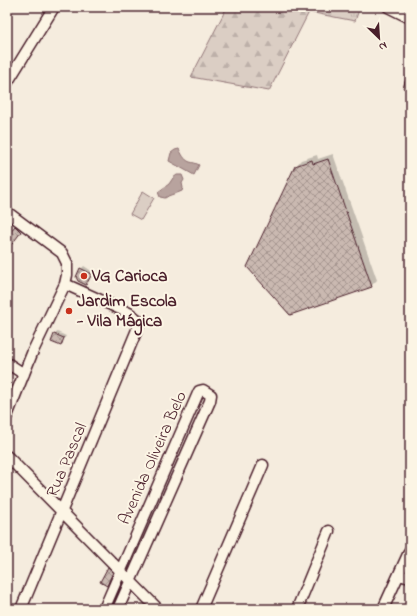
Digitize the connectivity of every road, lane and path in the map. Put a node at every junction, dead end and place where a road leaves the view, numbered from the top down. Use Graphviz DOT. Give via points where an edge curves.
graph roads {
  1 [pos="54,7"];
  2 [pos="388,7"];
  3 [pos="410,18"];
  4 [pos="7,83"];
  5 [pos="7,212"];
  6 [pos="65,284"];
  7 [pos="7,363"];
  8 [pos="24,374"];
  9 [pos="7,416"];
  10 [pos="7,456"];
  11 [pos="263,465"];
  12 [pos="63,511"];
  13 [pos="329,531"];
  14 [pos="410,550"];
  15 [pos="121,571"];
  16 [pos="399,575"];
  17 [pos="410,578"];
  18 [pos="130,580"];
  19 [pos="21,609"];
  20 [pos="104,609"];
  21 [pos="118,609"];
  22 [pos="158,609"];
  23 [pos="201,609"];
  24 [pos="297,609"];
  25 [pos="383,609"];
  1 -- 4 [label="street"];
  2 -- 3 [label="street"];
  5 -- 6 [label="street" via="62,254 67,269"];
  6 -- 8 [label="street"];
  6 -- 12 [label="street, Rua Pascal" via="129,313 138,320 139,328"];
  7 -- 8 [label="street"];
  8 -- 9 [label="street"];
  10 -- 12 [label="street"];
  11 -- 23 [label="street"];
  12 -- 15 [label="street"];
  12 -- 19 [label="street, Rua Pascal"];
  13 -- 24 [label="street"];
  14 -- 16 [label="street"];
  15 -- 18 [label="street"];
  15 -- 18 [label="street, Avenida Oliveira Belo" via="196,396 203,390 211,395 210,401"];
  15 -- 20 [label="street, Avenida Oliveira Belo"];
  16 -- 17 [label="street"];
  16 -- 25 [label="street"];
  18 -- 21 [label="street, Avenida Oliveira Belo"];
  18 -- 22 [label="street"];
}
